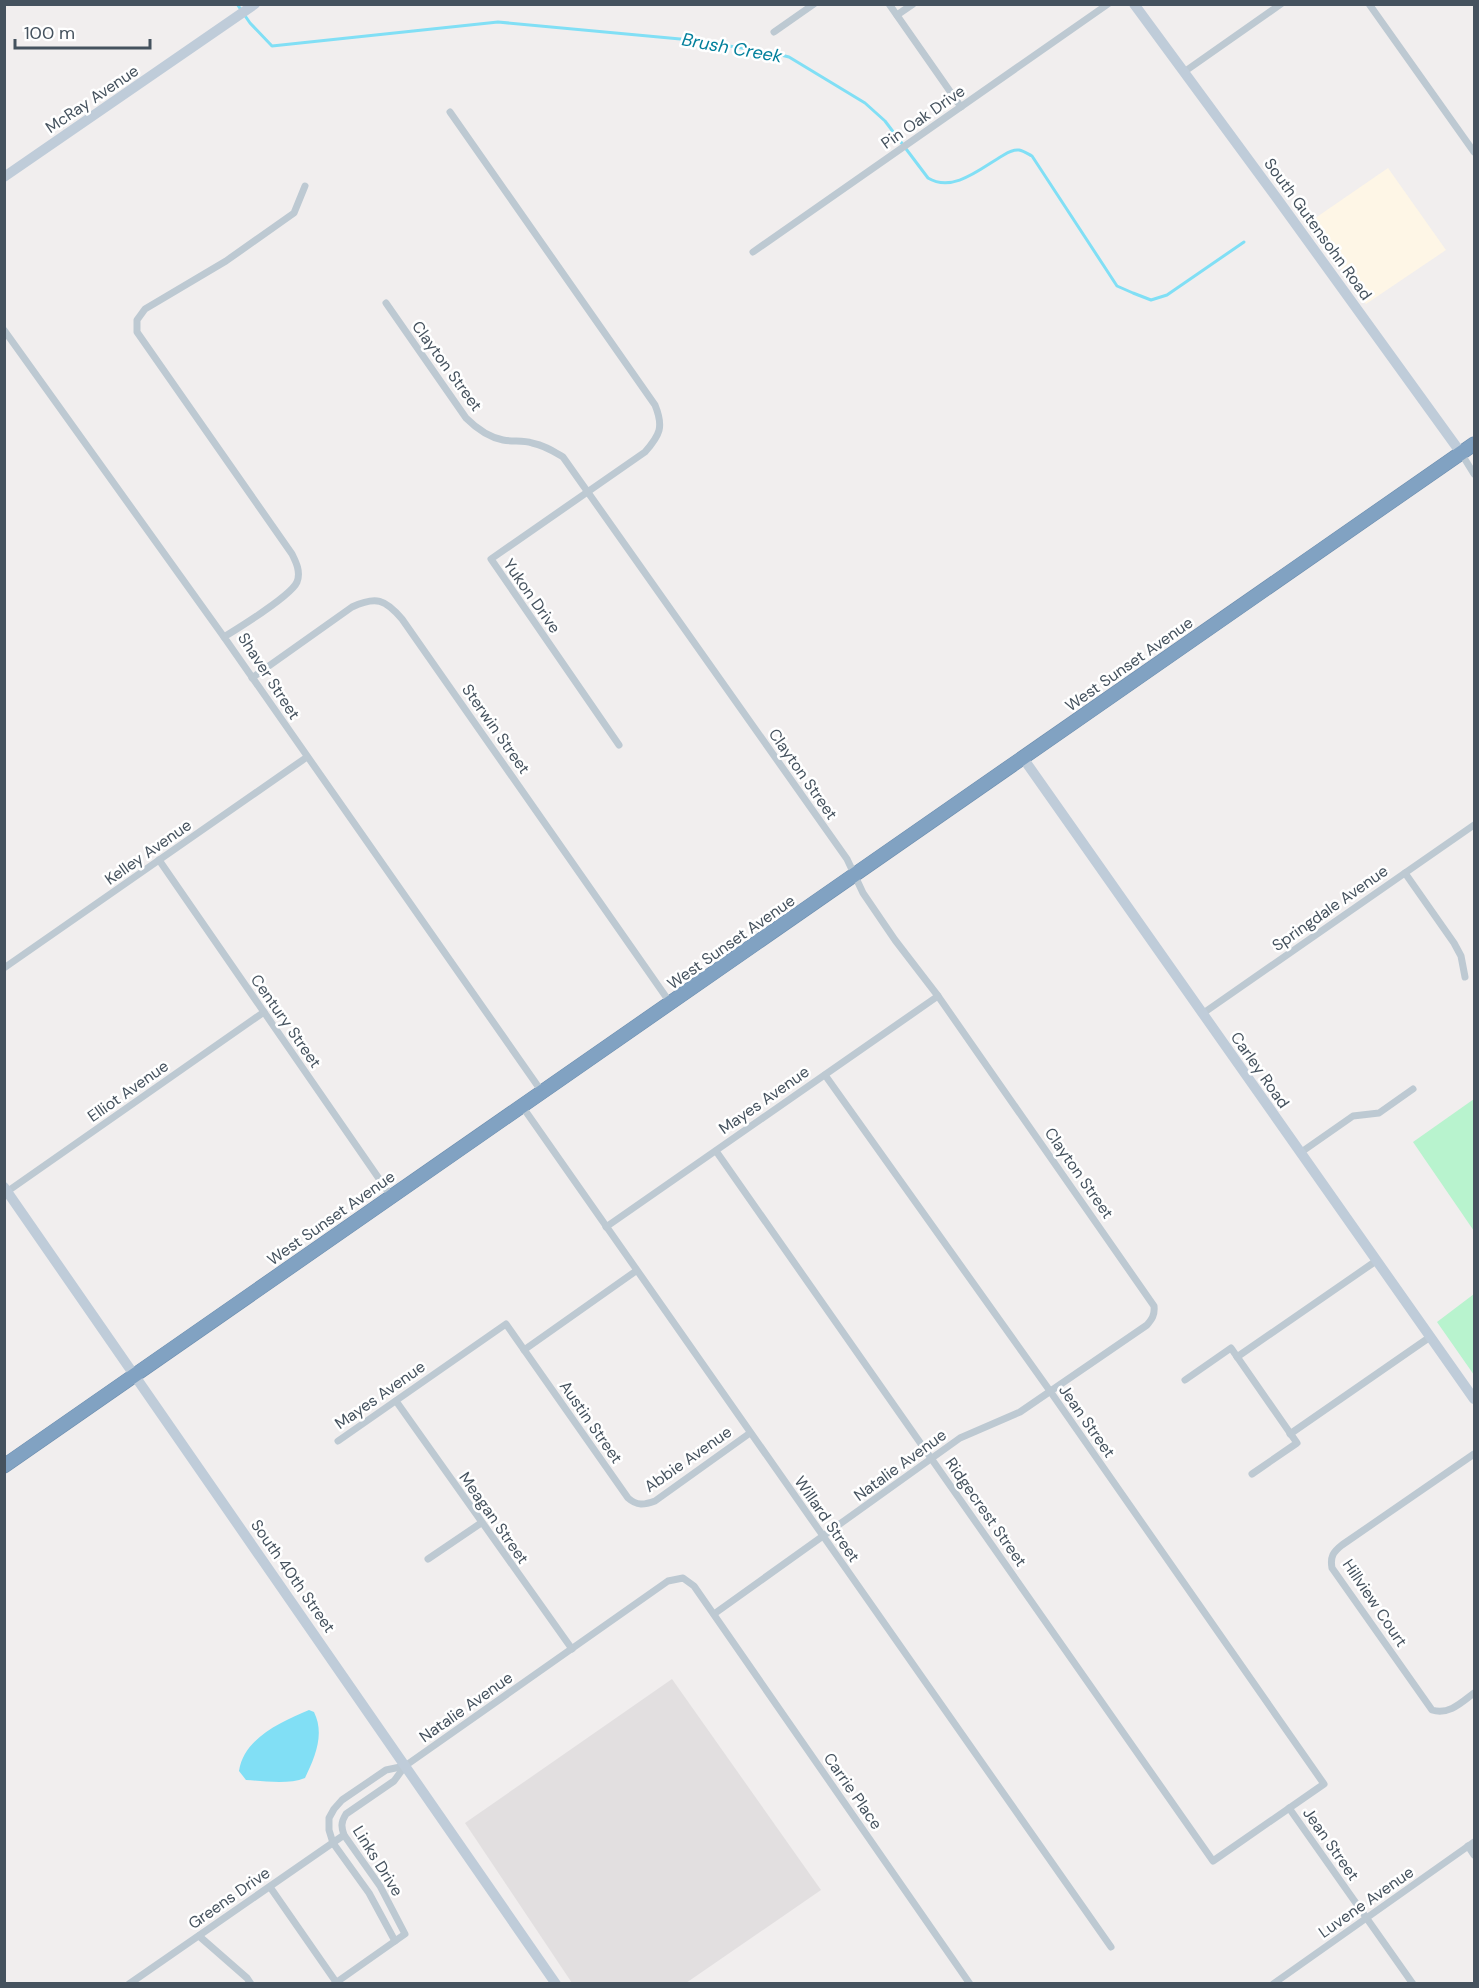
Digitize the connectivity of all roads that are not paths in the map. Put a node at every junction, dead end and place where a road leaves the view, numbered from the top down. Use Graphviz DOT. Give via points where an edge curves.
graph roads {
  1 [pos="255,4"];
  2 [pos="814,4"];
  3 [pos="890,4"];
  4 [pos="913,4"];
  5 [pos="1108,4"];
  6 [pos="1134,4"];
  7 [pos="1281,4"];
  8 [pos="1369,4"];
  9 [pos="897,15"];
  10 [pos="774,32"];
  11 [pos="1184,72"];
  12 [pos="961,107"];
  13 [pos="450,112"];
  14 [pos="1474,152"];
  15 [pos="4,177"];
  16 [pos="305,186"];
  17 [pos="753,252"];
  18 [pos="387,303"];
  19 [pos="4,330"];
  20 [pos="1474,444"];
  21 [pos="1461,453"];
  22 [pos="1474,474"];
  23 [pos="589,491"];
  24 [pos="224,638"];
  25 [pos="252,678"];
  26 [pos="619,745"];
  27 [pos="307,757"];
  28 [pos="1023,758"];
  29 [pos="1474,825"];
  30 [pos="159,861"];
  31 [pos="1405,873"];
  32 [pos="854,874"];
  33 [pos="4,968"];
  34 [pos="1465,977"];
  35 [pos="938,996"];
  36 [pos="671,1004"];
  37 [pos="264,1012"];
  38 [pos="1202,1014"];
  39 [pos="825,1075"];
  40 [pos="1413,1089"];
  41 [pos="542,1092"];
  42 [pos="522,1106"];
  43 [pos="716,1150"];
  44 [pos="1300,1153"];
  45 [pos="6,1189"];
  46 [pos="392,1196"];
  47 [pos="606,1227"];
  48 [pos="1376,1261"];
  49 [pos="636,1271"];
  50 [pos="1155,1312"];
  51 [pos="1430,1337"];
  52 [pos="524,1350"];
  53 [pos="1237,1357"];
  54 [pos="135,1374"];
  55 [pos="1185,1380"];
  56 [pos="1050,1391"];
  57 [pos="1474,1399"];
  58 [pos="396,1401"];
  59 [pos="750,1433"];
  60 [pos="1290,1434"];
  61 [pos="338,1441"];
  62 [pos="1474,1454"];
  63 [pos="932,1458"];
  64 [pos="4,1466"];
  65 [pos="1252,1474"];
  66 [pos="640,1505"];
  67 [pos="481,1523"];
  68 [pos="824,1537"];
  69 [pos="428,1559"];
  70 [pos="714,1614"];
  71 [pos="572,1649"];
  72 [pos="1474,1694"];
  73 [pos="405,1766"];
  74 [pos="1289,1808"];
  75 [pos="344,1836"];
  76 [pos="333,1843"];
  77 [pos="1472,1844"];
  78 [pos="1474,1855"];
  79 [pos="270,1887"];
  80 [pos="1367,1917"];
  81 [pos="199,1935"];
  82 [pos="395,1941"];
  83 [pos="1111,1947"];
  84 [pos="131,1983"];
  85 [pos="251,1983"];
  86 [pos="335,1983"];
  87 [pos="556,1983"];
  88 [pos="970,1983"];
  89 [pos="1273,1983"];
  90 [pos="1413,1983"];
  1 -- 15 [label="street, McRay Avenue"];
  2 -- 10 [label="street"];
  3 -- 9 [label="street"];
  4 -- 9 [label="street"];
  5 -- 12 [label="street, Pin Oak Drive"];
  6 -- 11 [label="street, South Gutensohn Road"];
  7 -- 11 [label="street"];
  8 -- 14 [label="street"];
  9 -- 12 [label="street"];
  11 -- 21 [label="street, South Gutensohn Road"];
  12 -- 17 [label="street, Pin Oak Drive"];
  13 -- 23 [label="street" via="660,417 656,440 645,452"];
  16 -- 24 [label="street, Shaver Street" via="294,213 226,261 159,299 137,320 137,332 298,568 298,581 288,592"];
  18 -- 23 [label="street, Clayton Street" via="476,428 504,440 547,447 563,457"];
  19 -- 24 [label="street"];
  20 -- 21 [label="highway, West Sunset Avenue"];
  21 -- 22 [label="street, South Gutensohn Road"];
  21 -- 28 [label="highway, West Sunset Avenue"];
  23 -- 26 [label="street, Yukon Drive" via="491,559"];
  23 -- 32 [label="street, Clayton Street"];
  24 -- 25 [label="street, Shaver Street"];
  25 -- 27 [label="street, Shaver Street"];
  25 -- 36 [label="street, Sterwin Street" via="352,607 379,600 391,606"];
  27 -- 30 [label="street, Kelley Avenue"];
  27 -- 41 [label="street, Shaver Street"];
  28 -- 32 [label="highway, West Sunset Avenue"];
  28 -- 38 [label="street, Carley Road"];
  29 -- 31 [label="street, Springdale Avenue"];
  30 -- 33 [label="street, Kelley Avenue"];
  30 -- 37 [label="street, Century Street"];
  31 -- 34 [label="street" via="1454,943"];
  31 -- 38 [label="street, Springdale Avenue"];
  32 -- 35 [label="street, Clayton Street" via="895,940"];
  32 -- 36 [label="highway, West Sunset Avenue"];
  35 -- 39 [label="street, Mayes Avenue"];
  35 -- 50 [label="street, Clayton Street" via="1150,1299"];
  36 -- 41 [label="highway, West Sunset Avenue"];
  37 -- 45 [label="street, Elliot Avenue"];
  37 -- 46 [label="street, Century Street"];
  38 -- 44 [label="street, Carley Road"];
  39 -- 43 [label="street, Mayes Avenue"];
  39 -- 56 [label="street, Jean Street"];
  40 -- 44 [label="street" via="1379,1113 1353,1116"];
  41 -- 42 [label="highway, West Sunset Avenue"];
  42 -- 46 [label="highway, West Sunset Avenue"];
  42 -- 47 [label="street, Willard Street"];
  43 -- 47 [label="street, Mayes Avenue"];
  43 -- 63 [label="street, Ridgecrest Street"];
  44 -- 48 [label="street, Carley Road"];
  45 -- 54 [label="street, South 40th Street"];
  46 -- 54 [label="highway, West Sunset Avenue"];
  47 -- 49 [label="street, Willard Street"];
  48 -- 51 [label="street, Carley Road"];
  48 -- 53 [label="street"];
  49 -- 52 [label="street"];
  49 -- 59 [label="street, Willard Street"];
  50 -- 56 [label="street, Natalie Avenue" via="1147,1325"];
  51 -- 57 [label="street, Carley Road"];
  51 -- 60 [label="street"];
  52 -- 58 [label="street, Mayes Avenue" via="506,1324"];
  52 -- 66 [label="street, Austin Street" via="628,1498"];
  53 -- 55 [label="street" via="1231,1348"];
  53 -- 60 [label="street"];
  54 -- 64 [label="highway, West Sunset Avenue"];
  54 -- 73 [label="street, South 40th Street"];
  56 -- 63 [label="street, Natalie Avenue" via="1013,1416 960,1438"];
  56 -- 74 [label="street, Jean Street" via="1324,1784"];
  58 -- 61 [label="street, Mayes Avenue"];
  58 -- 67 [label="street, Meagan Street"];
  59 -- 66 [label="street, Abbie Avenue" via="655,1501"];
  59 -- 68 [label="street, Willard Street"];
  60 -- 65 [label="street" via="1297,1443"];
  62 -- 72 [label="street, Hillview Court" via="1342,1545 1331,1562 1432,1710 1449,1711"];
  63 -- 68 [label="street, Natalie Avenue"];
  63 -- 74 [label="street, Ridgecrest Street" via="1213,1861"];
  67 -- 69 [label="street"];
  67 -- 71 [label="street, Meagan Street"];
  68 -- 70 [label="street, Natalie Avenue"];
  68 -- 83 [label="street, Willard Street"];
  70 -- 71 [label="street, Natalie Avenue" via="694,1586 676,1578"];
  70 -- 88 [label="street, Carrie Place"];
  71 -- 73 [label="street, Natalie Avenue"];
  73 -- 75 [label="street, Links Drive" via="394,1781 346,1814 342,1820"];
  73 -- 76 [label="street, Links Drive" via="386,1770 342,1800 329,1818"];
  73 -- 87 [label="street, South 40th Street"];
  74 -- 80 [label="street, Jean Street"];
  75 -- 76 [label="street, Greens Drive"];
  75 -- 82 [label="street, Links Drive" via="380,1886 405,1934"];
  76 -- 79 [label="street, Greens Drive"];
  76 -- 82 [label="street, Links Drive" via="369,1893"];
  77 -- 78 [label="street"];
  77 -- 80 [label="street, Luvene Avenue"];
  79 -- 81 [label="street, Greens Drive"];
  79 -- 86 [label="street"];
  80 -- 89 [label="street, Luvene Avenue"];
  80 -- 90 [label="street, Jean Street"];
  81 -- 84 [label="street, Greens Drive"];
  81 -- 85 [label="street"];
  82 -- 86 [label="street"];
}
